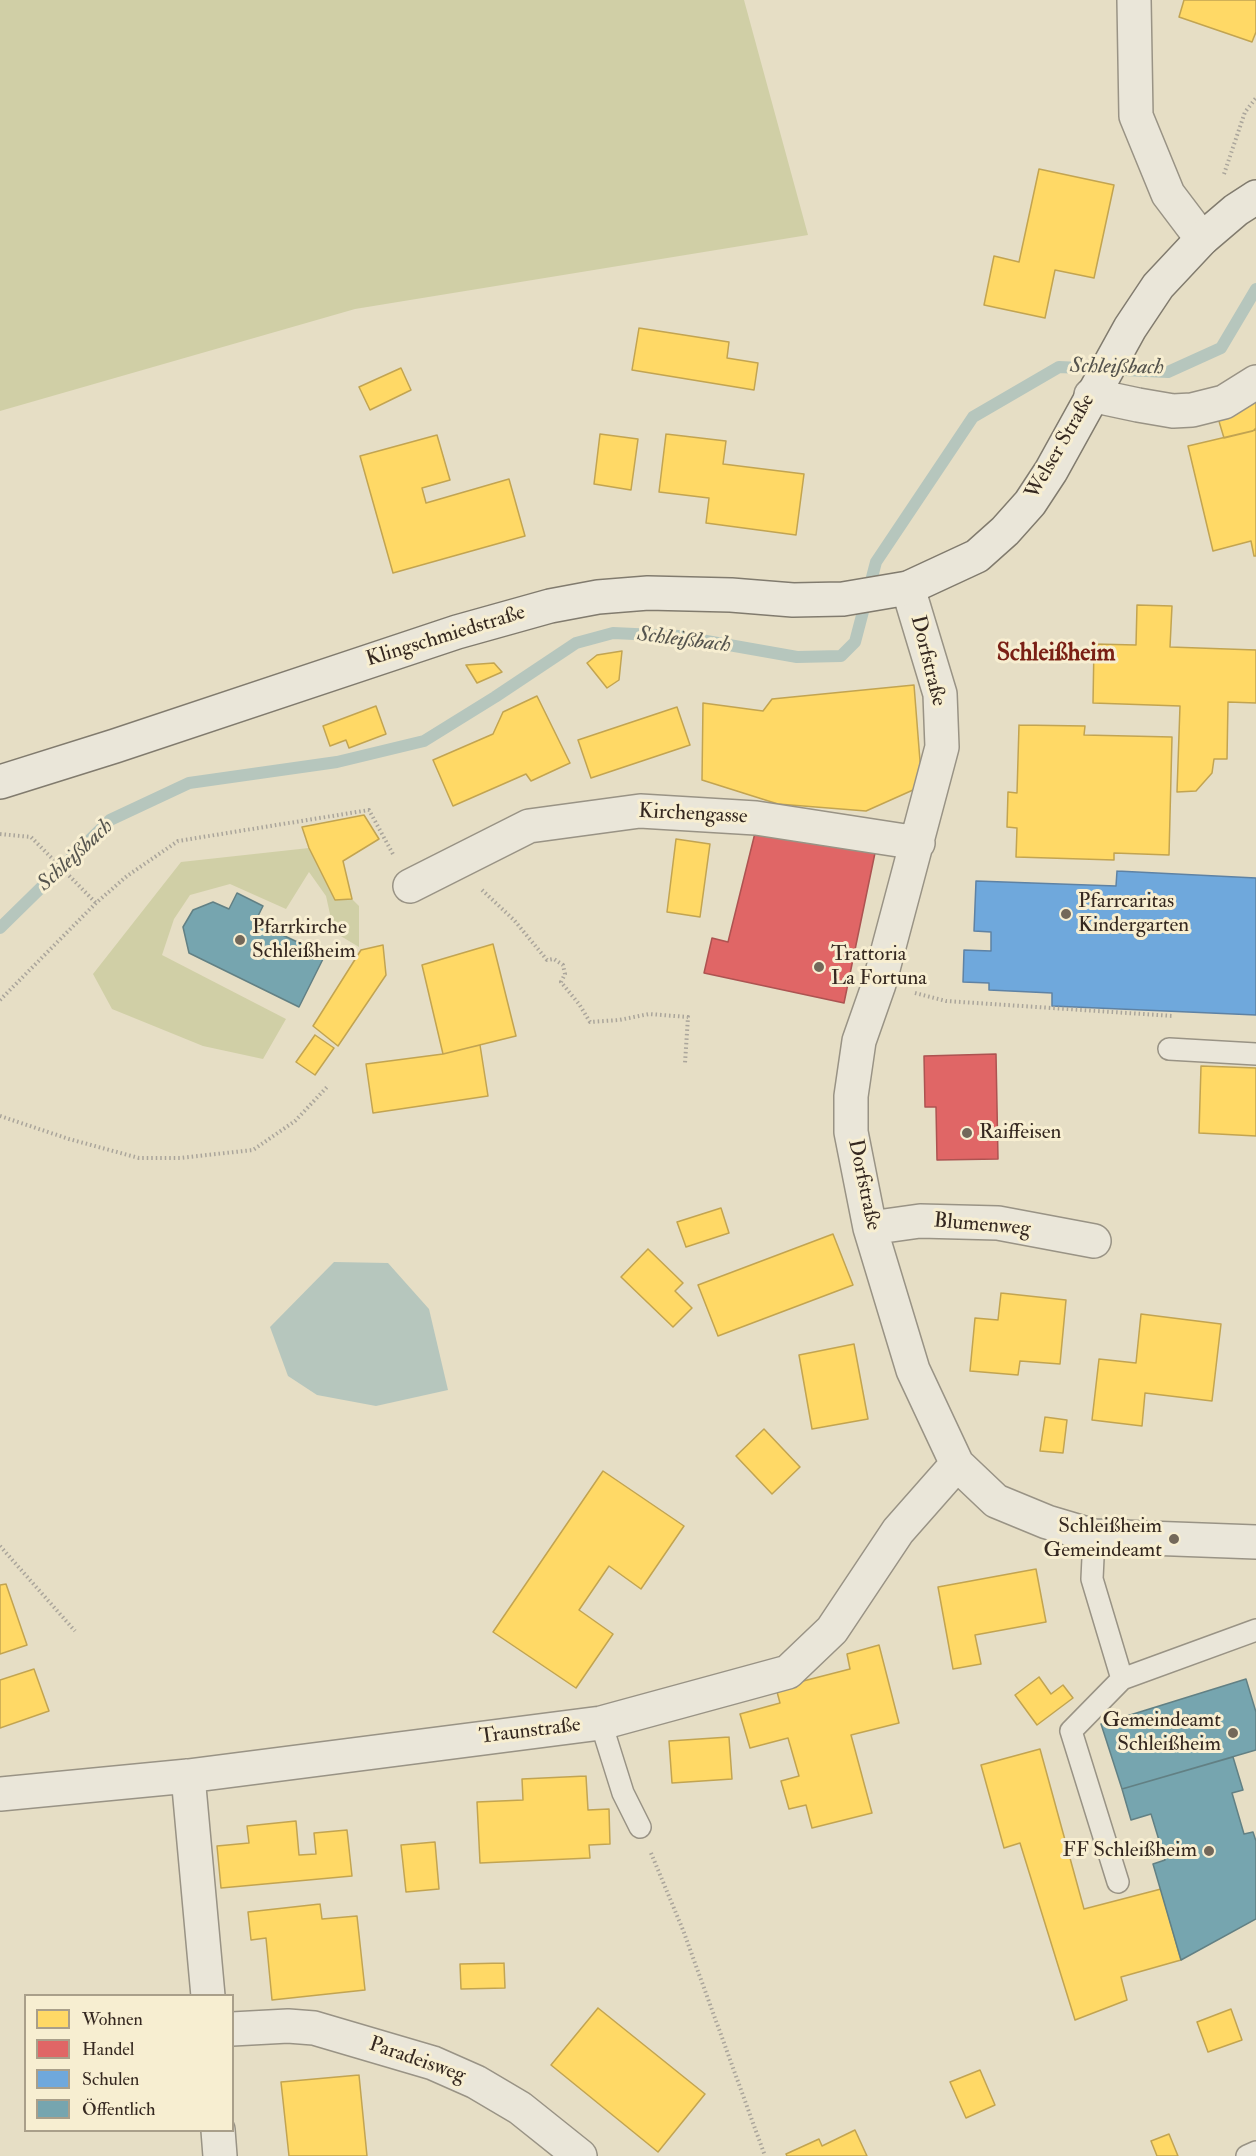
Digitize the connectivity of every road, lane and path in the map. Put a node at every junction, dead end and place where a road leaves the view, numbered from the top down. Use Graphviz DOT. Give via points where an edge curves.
graph roads {
  1 [pos="1134,0"];
  2 [pos="1256,98"];
  3 [pos="1224,176"];
  4 [pos="1256,197"];
  5 [pos="1202,239"];
  6 [pos="1256,382"];
  7 [pos="1096,387"];
  8 [pos="908,588"];
  9 [pos="0,782"];
  10 [pos="0,834"];
  11 [pos="918,843"];
  12 [pos="450,866"];
  13 [pos="410,886"];
  14 [pos="96,903"];
  15 [pos="879,984"];
  16 [pos="0,1000"];
  17 [pos="1185,1017"];
  18 [pos="1169,1048"];
  19 [pos="1256,1054"];
  20 [pos="685,1063"];
  21 [pos="327,1087"];
  22 [pos="0,1116"];
  23 [pos="870,1228"];
  24 [pos="1094,1241"];
  25 [pos="957,1464"];
  26 [pos="1094,1536"];
  27 [pos="1256,1542"];
  28 [pos="0,1546"];
  29 [pos="1256,1630"];
  30 [pos="75,1631"];
  31 [pos="1122,1679"];
  32 [pos="601,1723"];
  33 [pos="188,1776"];
  34 [pos="0,1794"];
  35 [pos="640,1827"];
  36 [pos="1118,1882"];
  37 [pos="208,1994"];
  38 [pos="234,2029"];
  39 [pos="218,2132"];
  40 [pos="1256,2152"];
  41 [pos="220,2156"];
  42 [pos="580,2156"];
  43 [pos="765,2156"];
  44 [pos="1247,2156"];
  1 -- 5 [label="street" via="1136,116 1168,194"];
  2 -- 3 [label="path" via="1245,112"];
  4 -- 5 [label="street, Welser Straße"];
  5 -- 7 [label="street, Welser Straße" via="1158,286"];
  6 -- 7 [label="street" via="1224,402 1192,410 1162,409"];
  7 -- 8 [label="street, Welser Straße" via="1051,471 1005,531 976,556"];
  8 -- 9 [label="street, Klingschmiedstraße" via="843,599 793,600 648,593 550,606 457,632"];
  8 -- 11 [label="street, Dorfstraße" via="940,694 942,747"];
  10 -- 14 [label="path" via="31,837"];
  11 -- 12 [label="street, Kirchengasse" via="756,818 640,811 529,826"];
  11 -- 15 [label="street, Dorfstraße"];
  12 -- 13 [label="street, Kirchengasse"];
  12 -- 20 [label="path" via="508,914 547,960 563,965 565,974 561,982 590,1022 649,1014 688,1017"];
  13 -- 14 [label="path" via="369,810 178,841"];
  14 -- 16 [label="path"];
  15 -- 17 [label="path" via="946,1001"];
  15 -- 23 [label="street, Dorfstraße" via="859,1041 851,1096 851,1132"];
  18 -- 19 [label="lane"];
  21 -- 22 [label="path" via="295,1121 253,1150 180,1158 139,1158"];
  23 -- 24 [label="street, Blumenweg" via="920,1221 998,1224"];
  23 -- 25 [label="street, Dorfstraße" via="913,1370"];
  25 -- 26 [label="street, Dorfstraße" via="996,1501"];
  25 -- 32 [label="street, Traunstraße" via="898,1531 832,1630 788,1672"];
  26 -- 27 [label="street, Dorfstraße"];
  26 -- 31 [label="lane" via="1092,1579"];
  28 -- 30 [label="path"];
  29 -- 31 [label="lane"];
  31 -- 36 [label="lane" via="1071,1731"];
  32 -- 33 [label="street, Traunstraße"];
  32 -- 35 [label="lane" via="623,1792"];
  33 -- 34 [label="street, Traunstraße"];
  33 -- 37 [label="street"];
  35 -- 43 [label="path" via="683,1930"];
  38 -- 42 [label="street, Paradeisweg" via="314,2028 433,2063 520,2108"];
  39 -- 41 [label="street"];
  40 -- 44 [label="lane"];
}
